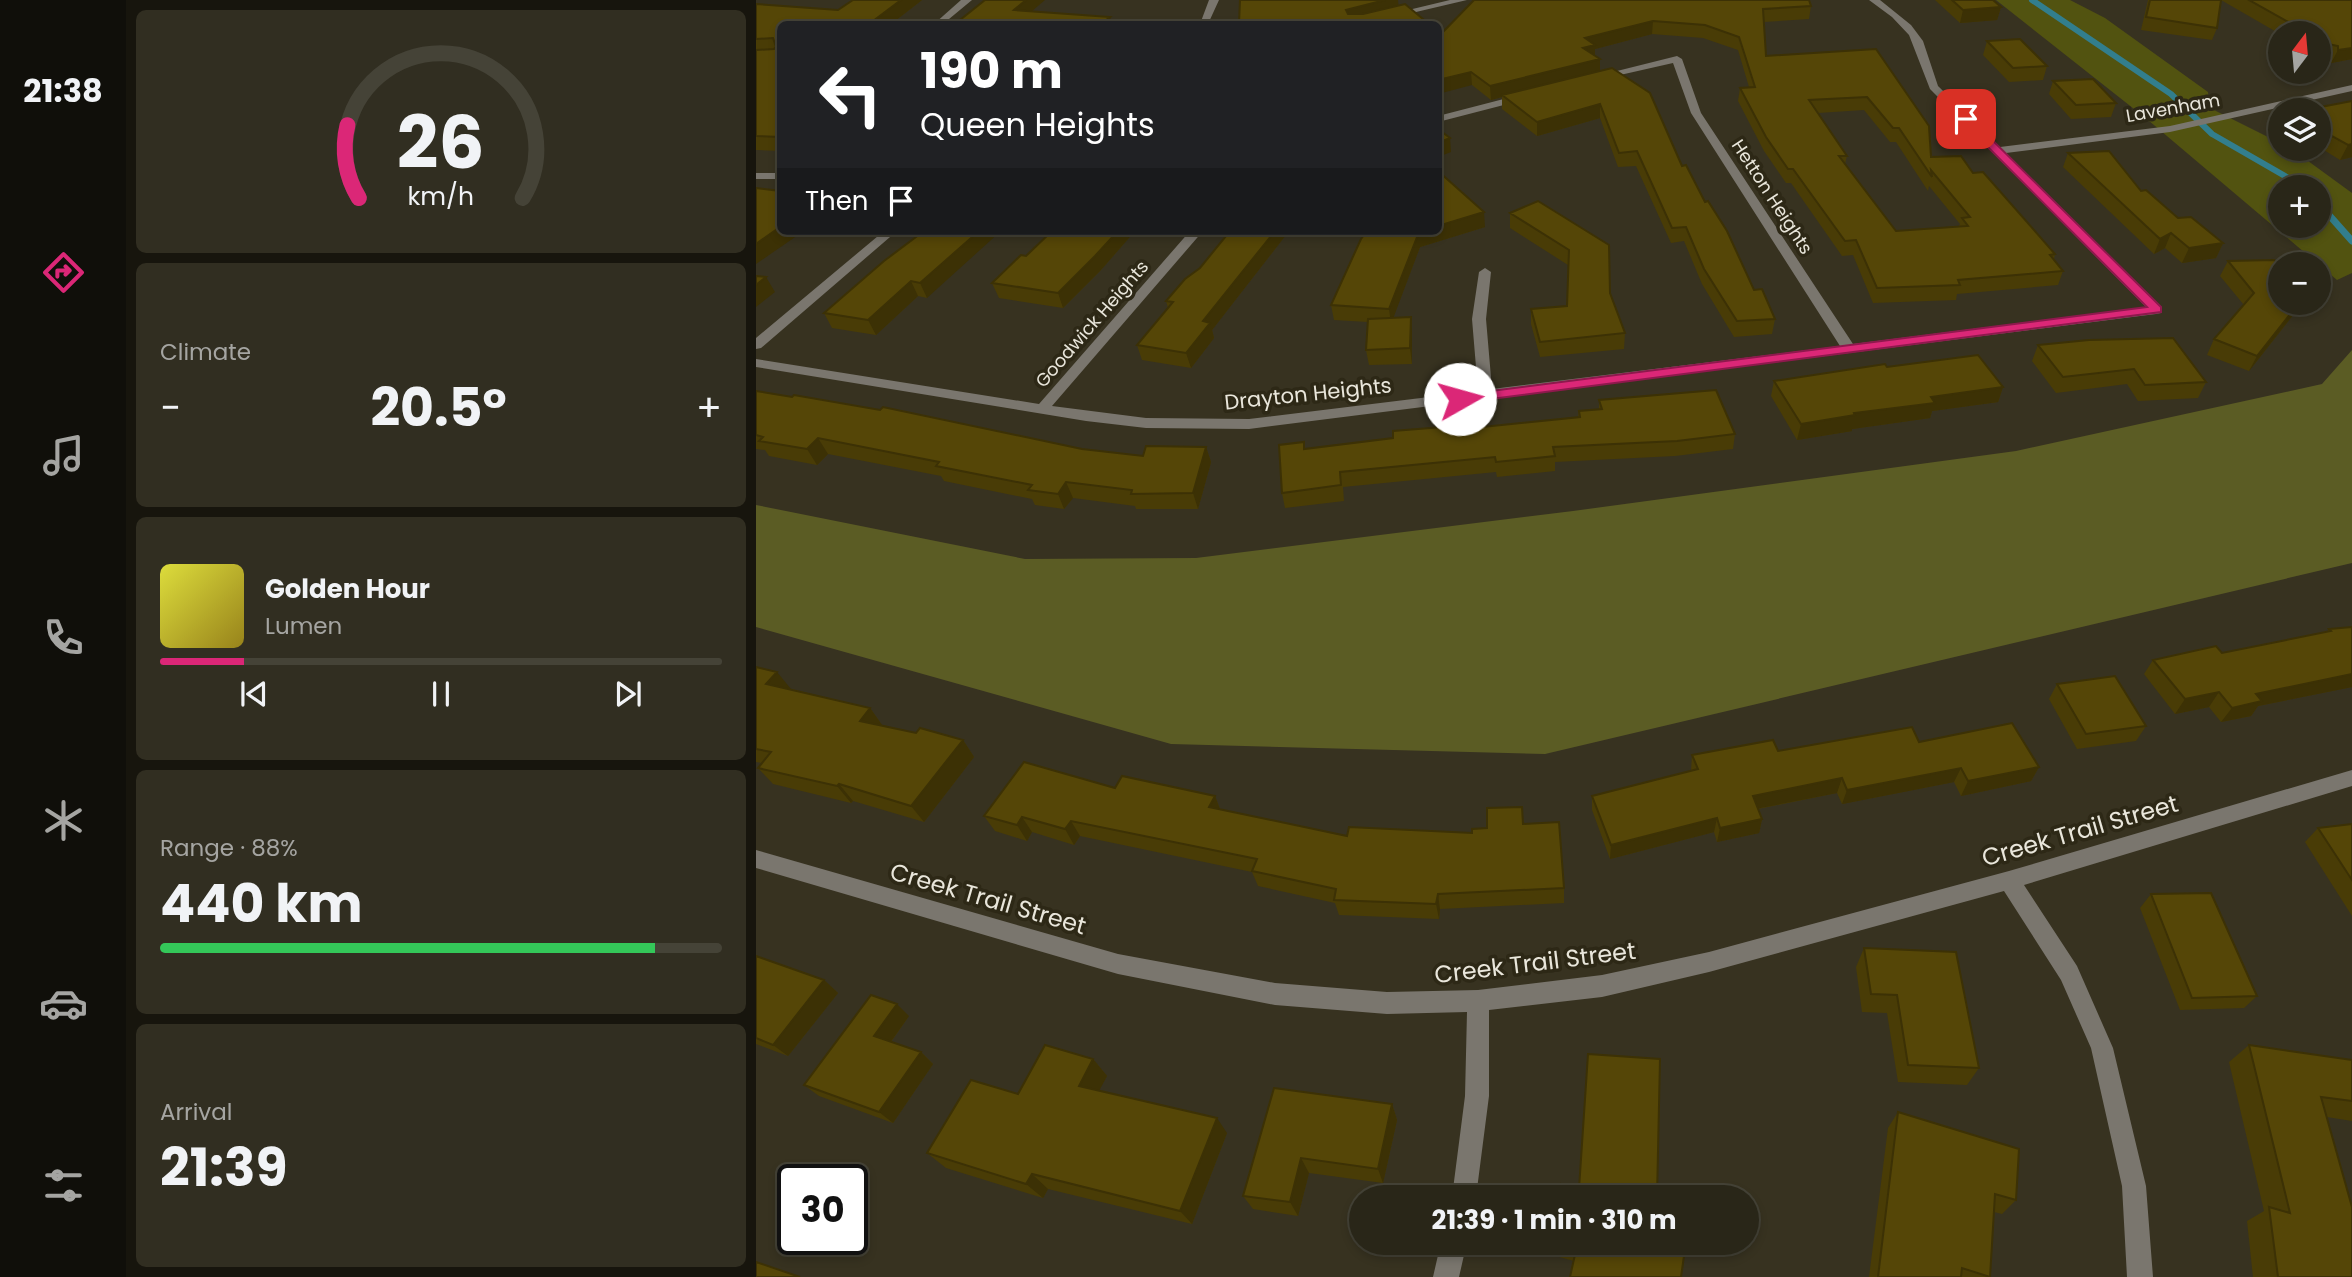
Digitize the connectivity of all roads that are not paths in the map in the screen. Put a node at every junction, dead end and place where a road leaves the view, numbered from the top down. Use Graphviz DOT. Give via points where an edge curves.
graph roads {
  1 [pos="967,0"];
  2 [pos="1214,0"];
  3 [pos="1462,0"];
  4 [pos="1874,0"];
  5 [pos="942,21"];
  6 [pos="1204,21"];
  7 [pos="1368,21"];
  8 [pos="1583,81"];
  9 [pos="2352,88"];
  10 [pos="1531,95"];
  11 [pos="1442,118"];
  12 [pos="1998,151"];
  13 [pos="756,176"];
  14 [pos="777,176"];
  15 [pos="886,235"];
  16 [pos="1194,235"];
  17 [pos="1485,272"];
  18 [pos="756,345"];
  19 [pos="1849,349"];
  20 [pos="756,363"];
  21 [pos="1486,395"];
  22 [pos="1042,410"];
  23 [pos="2352,778"];
  24 [pos="756,859"];
  25 [pos="2009,880"];
  26 [pos="1478,1001"];
  27 [pos="1466,1185"];
  28 [pos="1451,1255"];
  29 [pos="1446,1277"];
  30 [pos="2140,1277"];
  1 -- 5 [label="street"];
  2 -- 6 [label="street"];
  3 -- 7 [label="street"];
  4 -- 12 [label="street" via="1915,37 1934,87"];
  8 -- 19 [label="street, Hetton Heights" via="1677,59 1696,113"];
  9 -- 12 [label="street, Lavenham" via="2170,129"];
  10 -- 11 [label="street"];
  12 -- 19 [label="street, Drayton Heights" via="2156,310"];
  13 -- 14 [label="street"];
  15 -- 18 [label="street"];
  16 -- 22 [label="street, Goodwick Heights"];
  17 -- 21 [label="street" via="1477,338"];
  19 -- 21 [label="street, Drayton Heights"];
  20 -- 22 [label="street, Drayton Heights"];
  21 -- 22 [label="street, Drayton Heights" via="1249,424 1146,423"];
  23 -- 25 [label="street, Creek Trail Street"];
  24 -- 26 [label="street, Creek Trail Street" via="1131,966 1275,994 1387,1003"];
  25 -- 26 [label="street, Creek Trail Street" via="1709,962 1602,986"];
  25 -- 30 [label="street" via="2069,973 2102,1048 2134,1186"];
  26 -- 27 [label="street" via="1477,1096"];
  28 -- 29 [label="street"];
}
